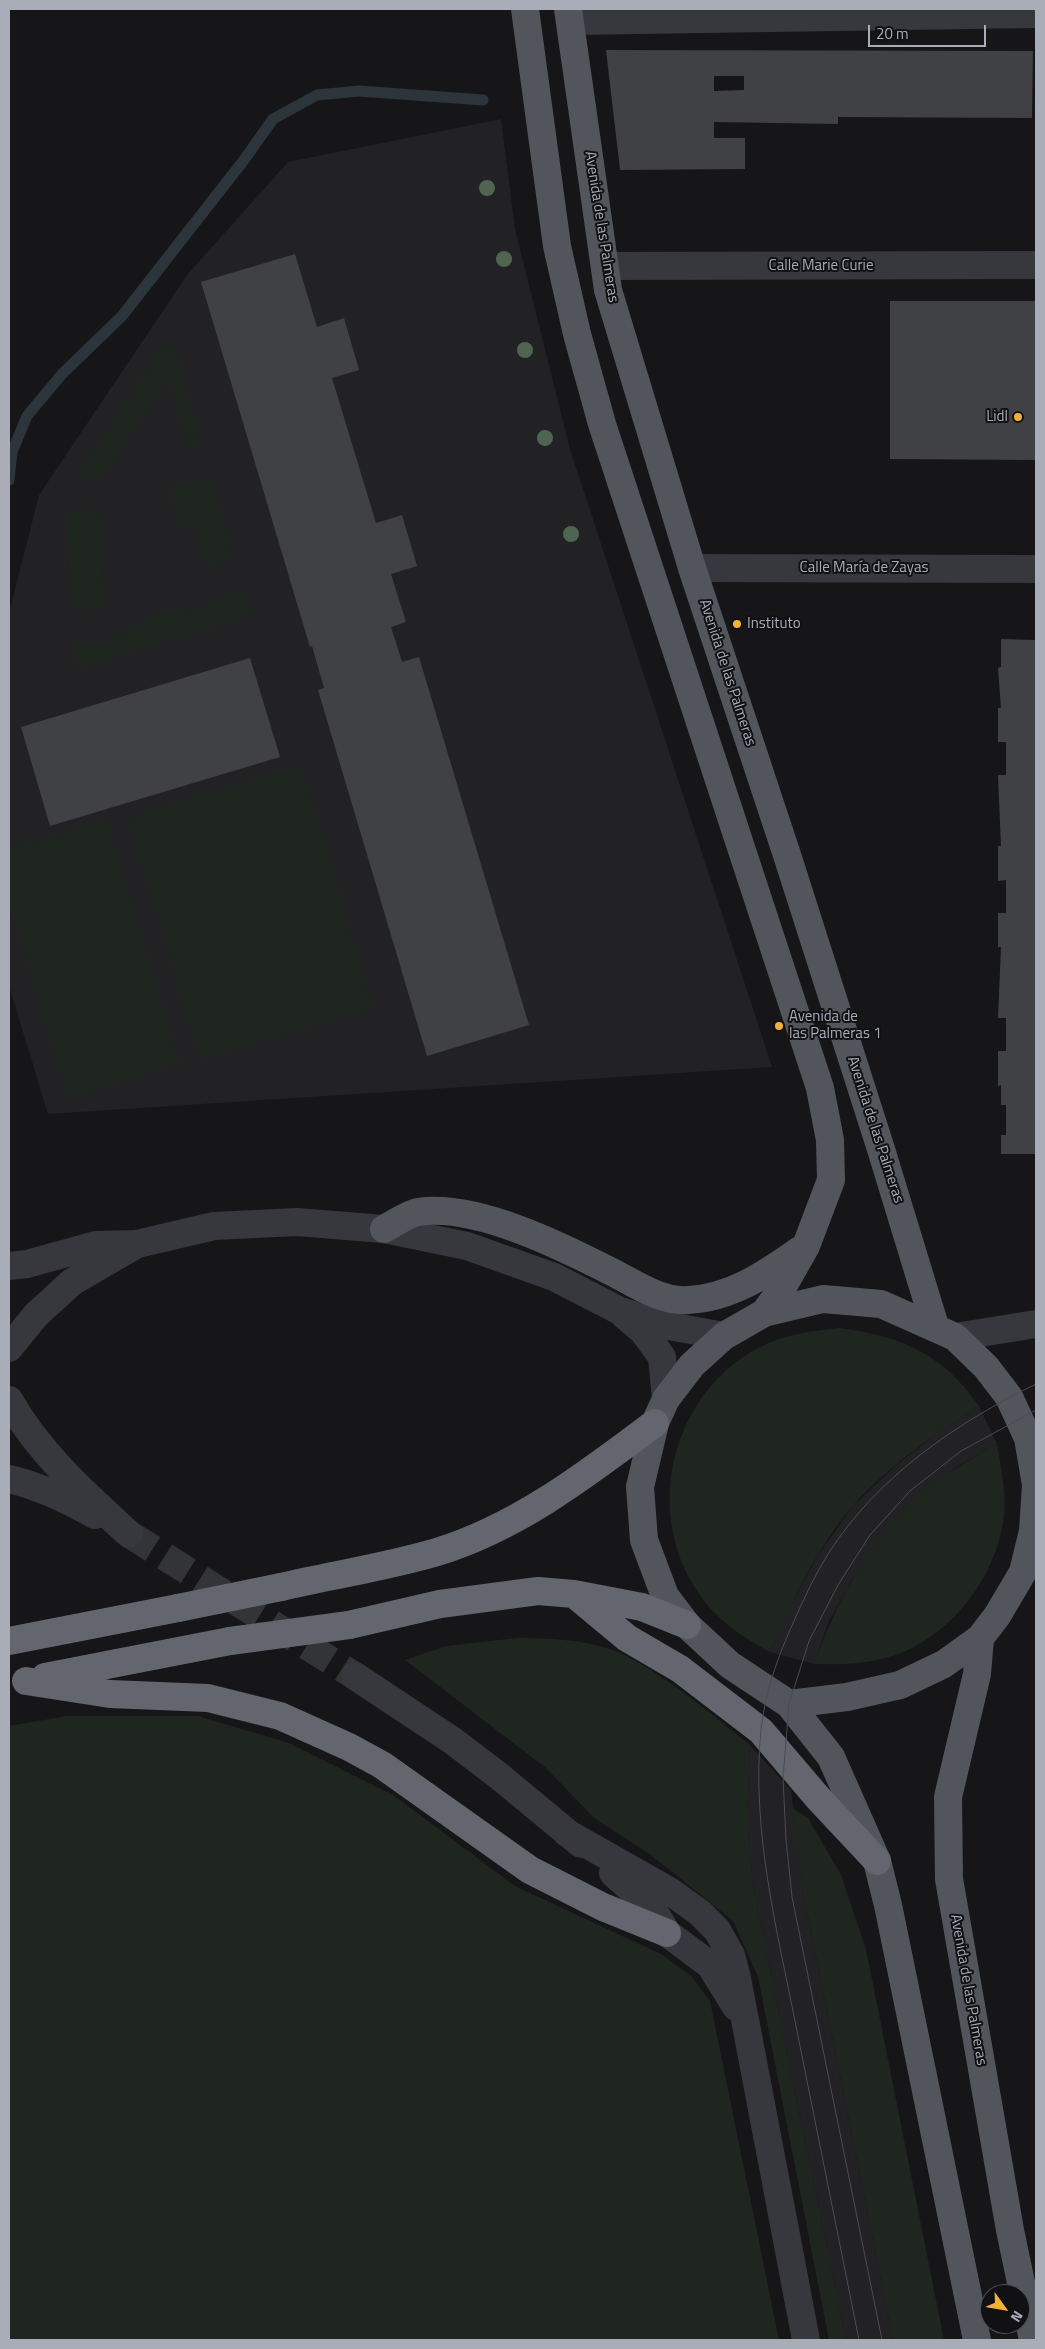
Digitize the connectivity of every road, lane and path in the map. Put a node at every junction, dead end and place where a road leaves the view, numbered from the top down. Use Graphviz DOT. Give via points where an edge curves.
graph roads {
  1 [pos="525,9"];
  2 [pos="1006,11"];
  3 [pos="1036,14"];
  4 [pos="570,15"];
  5 [pos="1036,265"];
  6 [pos="605,266"];
  7 [pos="692,568"];
  8 [pos="1036,569"];
  9 [pos="384,1229"];
  10 [pos="137,1244"];
  11 [pos="806,1246"];
  12 [pos="9,1266"];
  13 [pos="620,1311"];
  14 [pos="764,1313"];
  15 [pos="1036,1324"];
  16 [pos="945,1332"];
  17 [pos="724,1336"];
  18 [pos="9,1348"];
  19 [pos="9,1400"];
  20 [pos="661,1411"];
  21 [pos="9,1479"];
  22 [pos="1036,1485"];
  23 [pos="574,1594"];
  24 [pos="687,1625"];
  25 [pos="980,1638"];
  26 [pos="9,1641"];
  27 [pos="355,1676"];
  28 [pos="17,1682"];
  29 [pos="789,1704"];
  30 [pos="567,1833"];
  31 [pos="877,1861"];
  32 [pos="667,1933"];
  33 [pos="743,2019"];
  34 [pos="806,2340"];
  35 [pos="977,2340"];
  36 [pos="1032,2340"];
  1 -- 11 [label="main road" via="557,246 582,353 602,424 820,1088 830,1140 831,1180"];
  2 -- 3 [label="street"];
  2 -- 4 [label="street"];
  4 -- 6 [label="main road, Avenida de las Palmeras"];
  5 -- 6 [label="street, Calle Marie Curie"];
  6 -- 7 [label="main road, Avenida de las Palmeras" via="608,290"];
  7 -- 8 [label="street, Calle María de Zayas"];
  7 -- 16 [label="main road, Avenida de las Palmeras" via="883,1155"];
  9 -- 10 [label="street" via="297,1222 214,1226"];
  9 -- 11 [label="main road" via="416,1212 457,1213 514,1228 570,1250 658,1296 686,1301 713,1298 738,1288 764,1276"];
  9 -- 13 [label="street" via="467,1246 554,1277"];
  10 -- 12 [label="street" via="96,1246"];
  10 -- 18 [label="street" via="72,1282 36,1315"];
  11 -- 14 [label="main road"];
  13 -- 17 [label="street" via="669,1326"];
  13 -- 20 [label="street" via="643,1331 662,1357"];
  14 -- 16 [label="main road" via="823,1300 881,1304"];
  14 -- 17 [label="main road"];
  15 -- 16 [label="street"];
  16 -- 22 [label="main road" via="986,1367 1009,1397 1028,1438"];
  17 -- 20 [label="main road" via="692,1364"];
  19 -- 21 [label="street" via="25,1428 48,1456 129,1534 70,1501"];
  20 -- 24 [label="main road" via="640,1487 644,1540 665,1596"];
  20 -- 26 [label="highway, bridge" via="594,1469 516,1519 438,1552"];
  22 -- 25 [label="main road" via="1033,1531 1022,1572 997,1616"];
  23 -- 24 [label="highway" via="642,1607"];
  23 -- 28 [label="highway, bridge" via="538,1591 440,1604 349,1625 230,1641"];
  23 -- 31 [label="highway" via="627,1638 680,1669 761,1731"];
  24 -- 29 [label="main road" via="730,1665"];
  25 -- 29 [label="main road" via="944,1664 900,1685 847,1697"];
  25 -- 36 [label="main road, Avenida de las Palmeras" via="977,1674 948,1797 949,1878"];
  27 -- 30 [label="street" via="453,1741"];
  28 -- 32 [label="highway" via="110,1694 208,1698 280,1716 382,1765 530,1870 603,1907"];
  29 -- 31 [label="main road" via="830,1757"];
  30 -- 32 [label="street" via="652,1908"];
  30 -- 33 [label="street" via="671,1892 700,1913 716,1930 731,1955"];
  31 -- 35 [label="main road"];
  32 -- 33 [label="street" via="710,1965"];
  33 -- 34 [label="street"];
}
